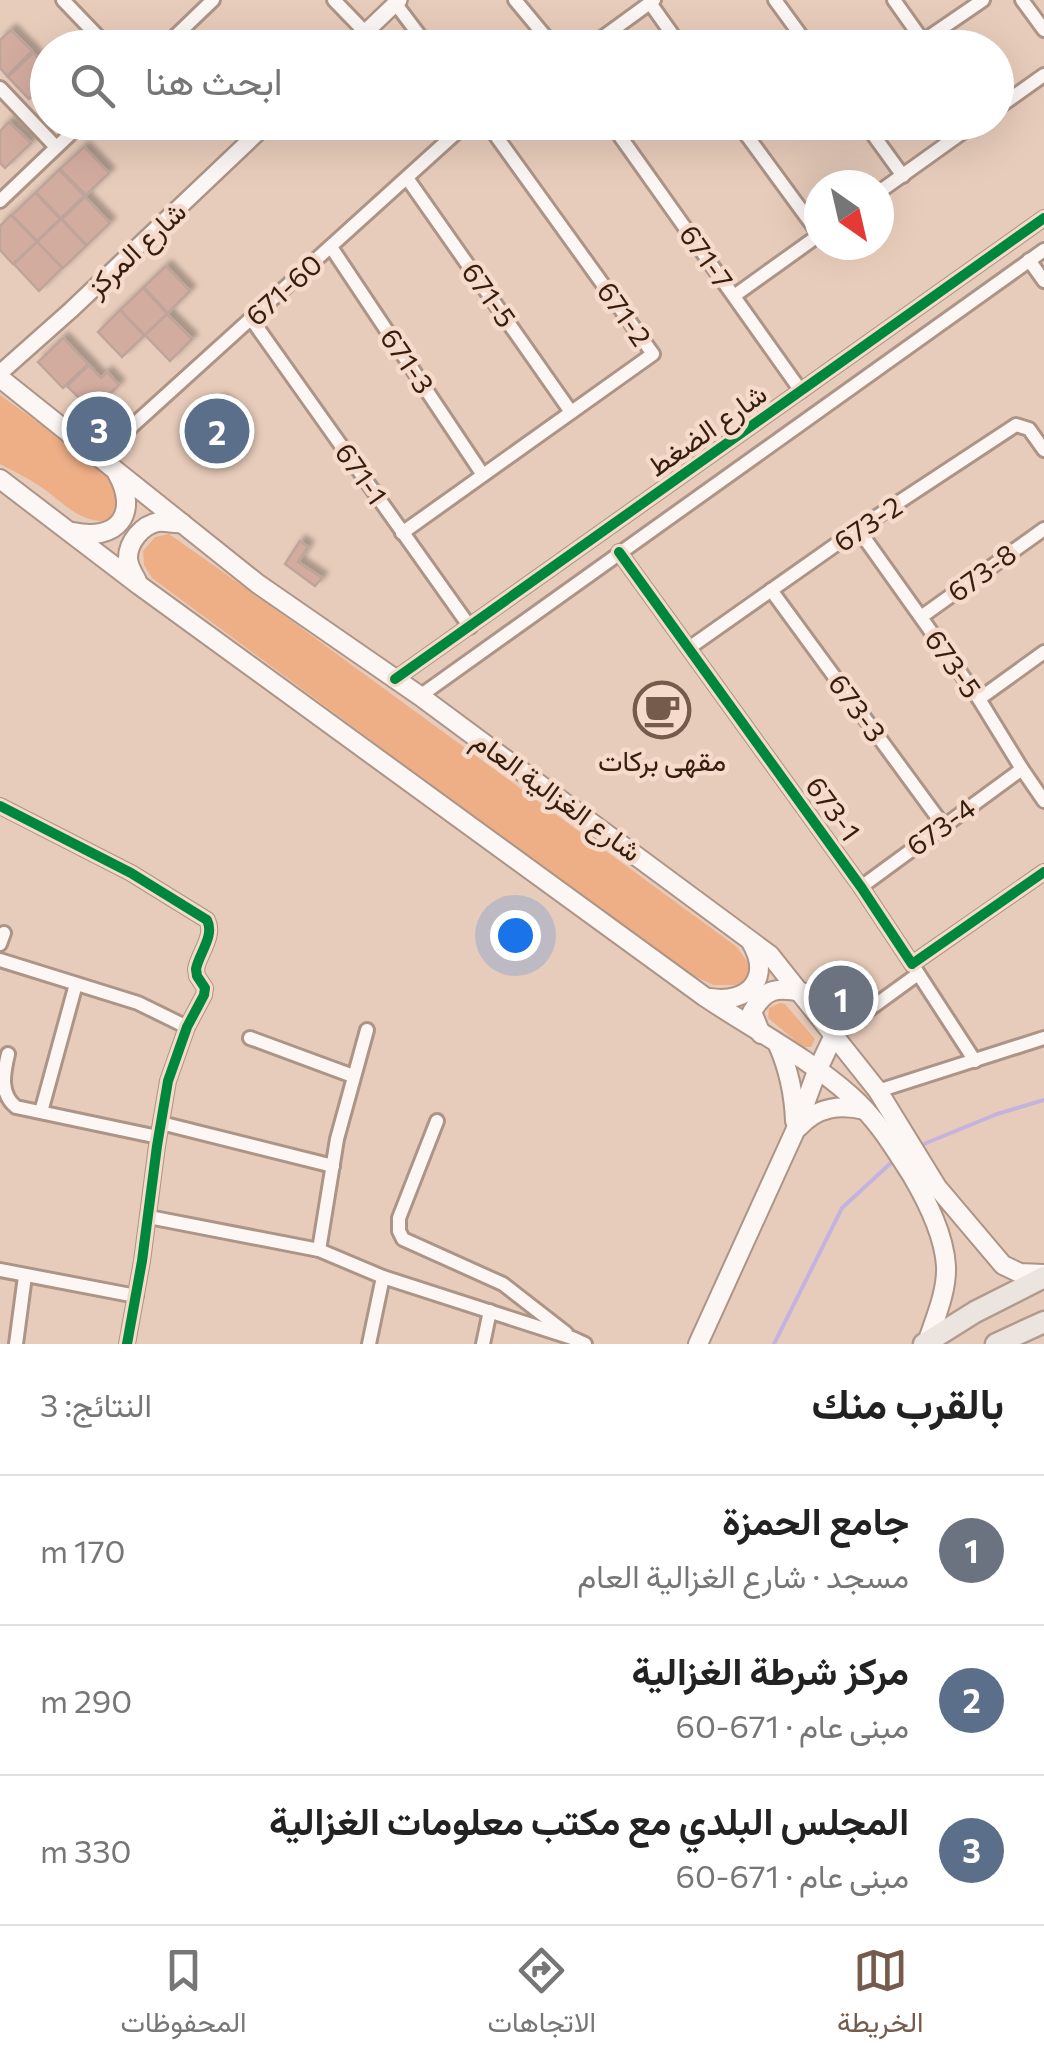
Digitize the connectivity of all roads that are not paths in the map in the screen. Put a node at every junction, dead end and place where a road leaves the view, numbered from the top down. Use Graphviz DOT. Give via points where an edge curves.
graph roads {
  1 [pos="63,0"];
  2 [pos="334,0"];
  3 [pos="515,0"];
  4 [pos="775,0"];
  5 [pos="894,0"];
  6 [pos="983,0"];
  7 [pos="1022,0"];
  8 [pos="397,2"];
  9 [pos="652,2"];
  10 [pos="205,3"];
  11 [pos="92,30"];
  12 [pos="180,30"];
  13 [pos="362,30"];
  14 [pos="366,30"];
  15 [pos="416,30"];
  16 [pos="540,30"];
  17 [pos="613,30"];
  18 [pos="670,30"];
  19 [pos="797,30"];
  20 [pos="910,30"];
  21 [pos="939,30"];
  22 [pos="1044,30"];
  23 [pos="1044,75"];
  24 [pos="0,88"];
  25 [pos="1014,96"];
  26 [pos="30,120"];
  27 [pos="49,140"];
  28 [pos="64,140"];
  29 [pos="251,140"];
  30 [pos="449,140"];
  31 [pos="499,140"];
  32 [pos="623,140"];
  33 [pos="750,140"];
  34 [pos="877,140"];
  35 [pos="952,140"];
  36 [pos="56,147"];
  37 [pos="903,176"];
  38 [pos="408,178"];
  39 [pos="894,182"];
  40 [pos="0,201"];
  41 [pos="804,214"];
  42 [pos="1044,218"];
  43 [pos="804,246"];
  44 [pos="332,247"];
  45 [pos="1044,250"];
  46 [pos="1029,260"];
  47 [pos="1044,281"];
  48 [pos="734,296"];
  49 [pos="252,320"];
  50 [pos="0,375"];
  51 [pos="801,391"];
  52 [pos="571,412"];
  53 [pos="1044,450"];
  54 [pos="106,462"];
  55 [pos="686,473"];
  56 [pos="482,475"];
  57 [pos="0,479"];
  58 [pos="700,494"];
  59 [pos="182,523"];
  60 [pos="1044,529"];
  61 [pos="858,530"];
  62 [pos="67,531"];
  63 [pos="402,532"];
  64 [pos="619,552"];
  65 [pos="139,585"];
  66 [pos="772,590"];
  67 [pos="921,617"];
  68 [pos="470,627"];
  69 [pos="688,648"];
  70 [pos="1044,652"];
  71 [pos="395,679"];
  72 [pos="420,696"];
  73 [pos="979,698"];
  74 [pos="1022,769"];
  75 [pos="1044,801"];
  76 [pos="0,806"];
  77 [pos="943,825"];
  78 [pos="1044,872"];
  79 [pos="861,886"];
  80 [pos="748,936"];
  81 [pos="0,960"];
  82 [pos="915,969"];
  83 [pos="76,984"];
  84 [pos="802,992"];
  85 [pos="705,997"];
  86 [pos="187,1027"];
  87 [pos="367,1030"];
  88 [pos="761,1034"];
  89 [pos="834,1035"];
  90 [pos="250,1038"];
  91 [pos="1044,1038"];
  92 [pos="778,1044"];
  93 [pos="8,1054"];
  94 [pos="975,1061"];
  95 [pos="817,1071"];
  96 [pos="353,1076"];
  97 [pos="878,1091"];
  98 [pos="864,1110"];
  99 [pos="41,1112"];
  100 [pos="436,1121"];
  101 [pos="159,1130"];
  102 [pos="795,1131"];
  103 [pos="332,1166"];
  104 [pos="148,1217"];
  105 [pos="319,1250"];
  106 [pos="0,1270"];
  107 [pos="25,1276"];
  108 [pos="1044,1276"];
  109 [pos="383,1277"];
  110 [pos="136,1296"];
  111 [pos="490,1312"];
  112 [pos="1044,1322"];
  113 [pos="579,1341"];
  114 [pos="926,1342"];
  115 [pos="1001,1343"];
  116 [pos="16,1344"];
  117 [pos="127,1344"];
  118 [pos="368,1344"];
  119 [pos="484,1344"];
  120 [pos="698,1344"];
  1 -- 11 [label="street"];
  2 -- 13 [label="street"];
  3 -- 16 [label="street"];
  4 -- 19 [label="street"];
  5 -- 20 [label="street"];
  6 -- 21 [label="street"];
  7 -- 22 [label="street"];
  8 -- 14 [label="street"];
  8 -- 15 [label="street"];
  9 -- 17 [label="street"];
  9 -- 18 [label="street"];
  10 -- 12 [label="street"];
  23 -- 25 [label="street"];
  24 -- 26 [label="street"];
  27 -- 36 [label="street"];
  28 -- 36 [label="street"];
  29 -- 50 [label="street, شارع المركز"];
  30 -- 38 [label="street, 671-60"];
  31 -- 52 [label="street, 671-2" via="653,354"];
  32 -- 48 [label="street, 671-7"];
  33 -- 41 [label="street"];
  34 -- 37 [label="street"];
  35 -- 37 [label="street"];
  36 -- 40 [label="street"];
  37 -- 39 [label="street"];
  38 -- 44 [label="street, 671-60"];
  38 -- 52 [label="street, 671-5"];
  42 -- 51 [label="street, شارع الضغط"];
  43 -- 48 [label="street"];
  44 -- 49 [label="street, 671-60"];
  44 -- 56 [label="street, 671-3"];
  45 -- 46 [label="street, شارع الضغط"];
  46 -- 47 [label="street"];
  46 -- 58 [label="street, شارع الضغط"];
  48 -- 51 [label="street, 671-7"];
  49 -- 54 [label="street, 671-60"];
  49 -- 63 [label="street, 671-1"];
  50 -- 54 [label="main road, شارع الغزالية العام"];
  51 -- 55 [label="street, شارع الضغط"];
  52 -- 56 [label="street, 671-2"];
  53 -- 61 [label="street, 673-2" via="1030,430 1016,425"];
  54 -- 59 [label="main road, شارع الغزالية العام"];
  54 -- 62 [label="main road" via="126,491 126,512 100,535"];
  55 -- 58 [label="street"];
  55 -- 68 [label="street, شارع الضغط"];
  56 -- 63 [label="street, 671-2"];
  57 -- 62 [label="main road"];
  58 -- 64 [label="street, شارع الضغط"];
  59 -- 65 [label="main road" via="157,522 131,544 129,565"];
  59 -- 71 [label="main road, شارع الغزالية العام"];
  60 -- 67 [label="street, 673-8"];
  61 -- 66 [label="street, 673-2"];
  61 -- 67 [label="street, 673-5"];
  62 -- 65 [label="main road"];
  63 -- 68 [label="street, 671-1"];
  64 -- 69 [label="street, 673-1"];
  64 -- 72 [label="street, شارع الضغط"];
  65 -- 85 [label="main road"];
  66 -- 69 [label="street, 673-2"];
  66 -- 77 [label="street, 673-3"];
  67 -- 73 [label="street, 673-5"];
  68 -- 71 [label="street, شارع الضغط"];
  69 -- 79 [label="street, 673-1"];
  70 -- 73 [label="street"];
  71 -- 72 [label="main road, شارع الغزالية العام"];
  72 -- 80 [label="main road, شارع الغزالية العام"];
  73 -- 74 [label="street, 673-5"];
  74 -- 75 [label="street, 673-5"];
  74 -- 77 [label="street, 673-4"];
  76 -- 86 [label="street" via="207,920 210,932 196,970 204,995"];
  77 -- 79 [label="street, 673-4"];
  78 -- 82 [label="street"];
  79 -- 82 [label="street, 673-1"];
  80 -- 84 [label="main road, شارع الغزالية العام"];
  80 -- 85 [label="main road" via="760,966 750,989 731,999"];
  81 -- 83 [label="street"];
  82 -- 89 [label="street"];
  82 -- 94 [label="street, 673-1"];
  83 -- 86 [label="street"];
  83 -- 99 [label="street"];
  84 -- 88 [label="main road" via="782,988 758,1001 752,1012"];
  84 -- 89 [label="main road, شارع الغزالية العام"];
  85 -- 88 [label="main road"];
  86 -- 101 [label="street"];
  87 -- 96 [label="street"];
  88 -- 92 [label="main road"];
  89 -- 95 [label="main road"];
  89 -- 97 [label="main road, شارع الغزالية العام"];
  90 -- 96 [label="street"];
  91 -- 94 [label="street"];
  92 -- 95 [label="main road"];
  92 -- 102 [label="main road" via="792,1086"];
  93 -- 99 [label="street" via="4,1097"];
  94 -- 97 [label="street"];
  95 -- 98 [label="main road"];
  95 -- 102 [label="main road"];
  96 -- 103 [label="street"];
  97 -- 108 [label="main road, شارع الغزالية العام" via="937,1187 1003,1265"];
  98 -- 102 [label="main road" via="834,1106"];
  98 -- 114 [label="main road" via="923,1194 940,1236 944,1288"];
  99 -- 101 [label="street"];
  100 -- 113 [label="street" via="399,1218 403,1239 503,1284"];
  101 -- 103 [label="street"];
  101 -- 104 [label="street"];
  102 -- 120 [label="main road"];
  103 -- 105 [label="street"];
  104 -- 105 [label="street"];
  104 -- 110 [label="street"];
  105 -- 109 [label="street"];
  106 -- 107 [label="street"];
  107 -- 110 [label="street"];
  107 -- 116 [label="street"];
  108 -- 114 [label="main road"];
  109 -- 111 [label="street"];
  109 -- 118 [label="street"];
  110 -- 117 [label="street"];
  111 -- 113 [label="street"];
  111 -- 119 [label="street"];
  112 -- 115 [label="main road"];
}
